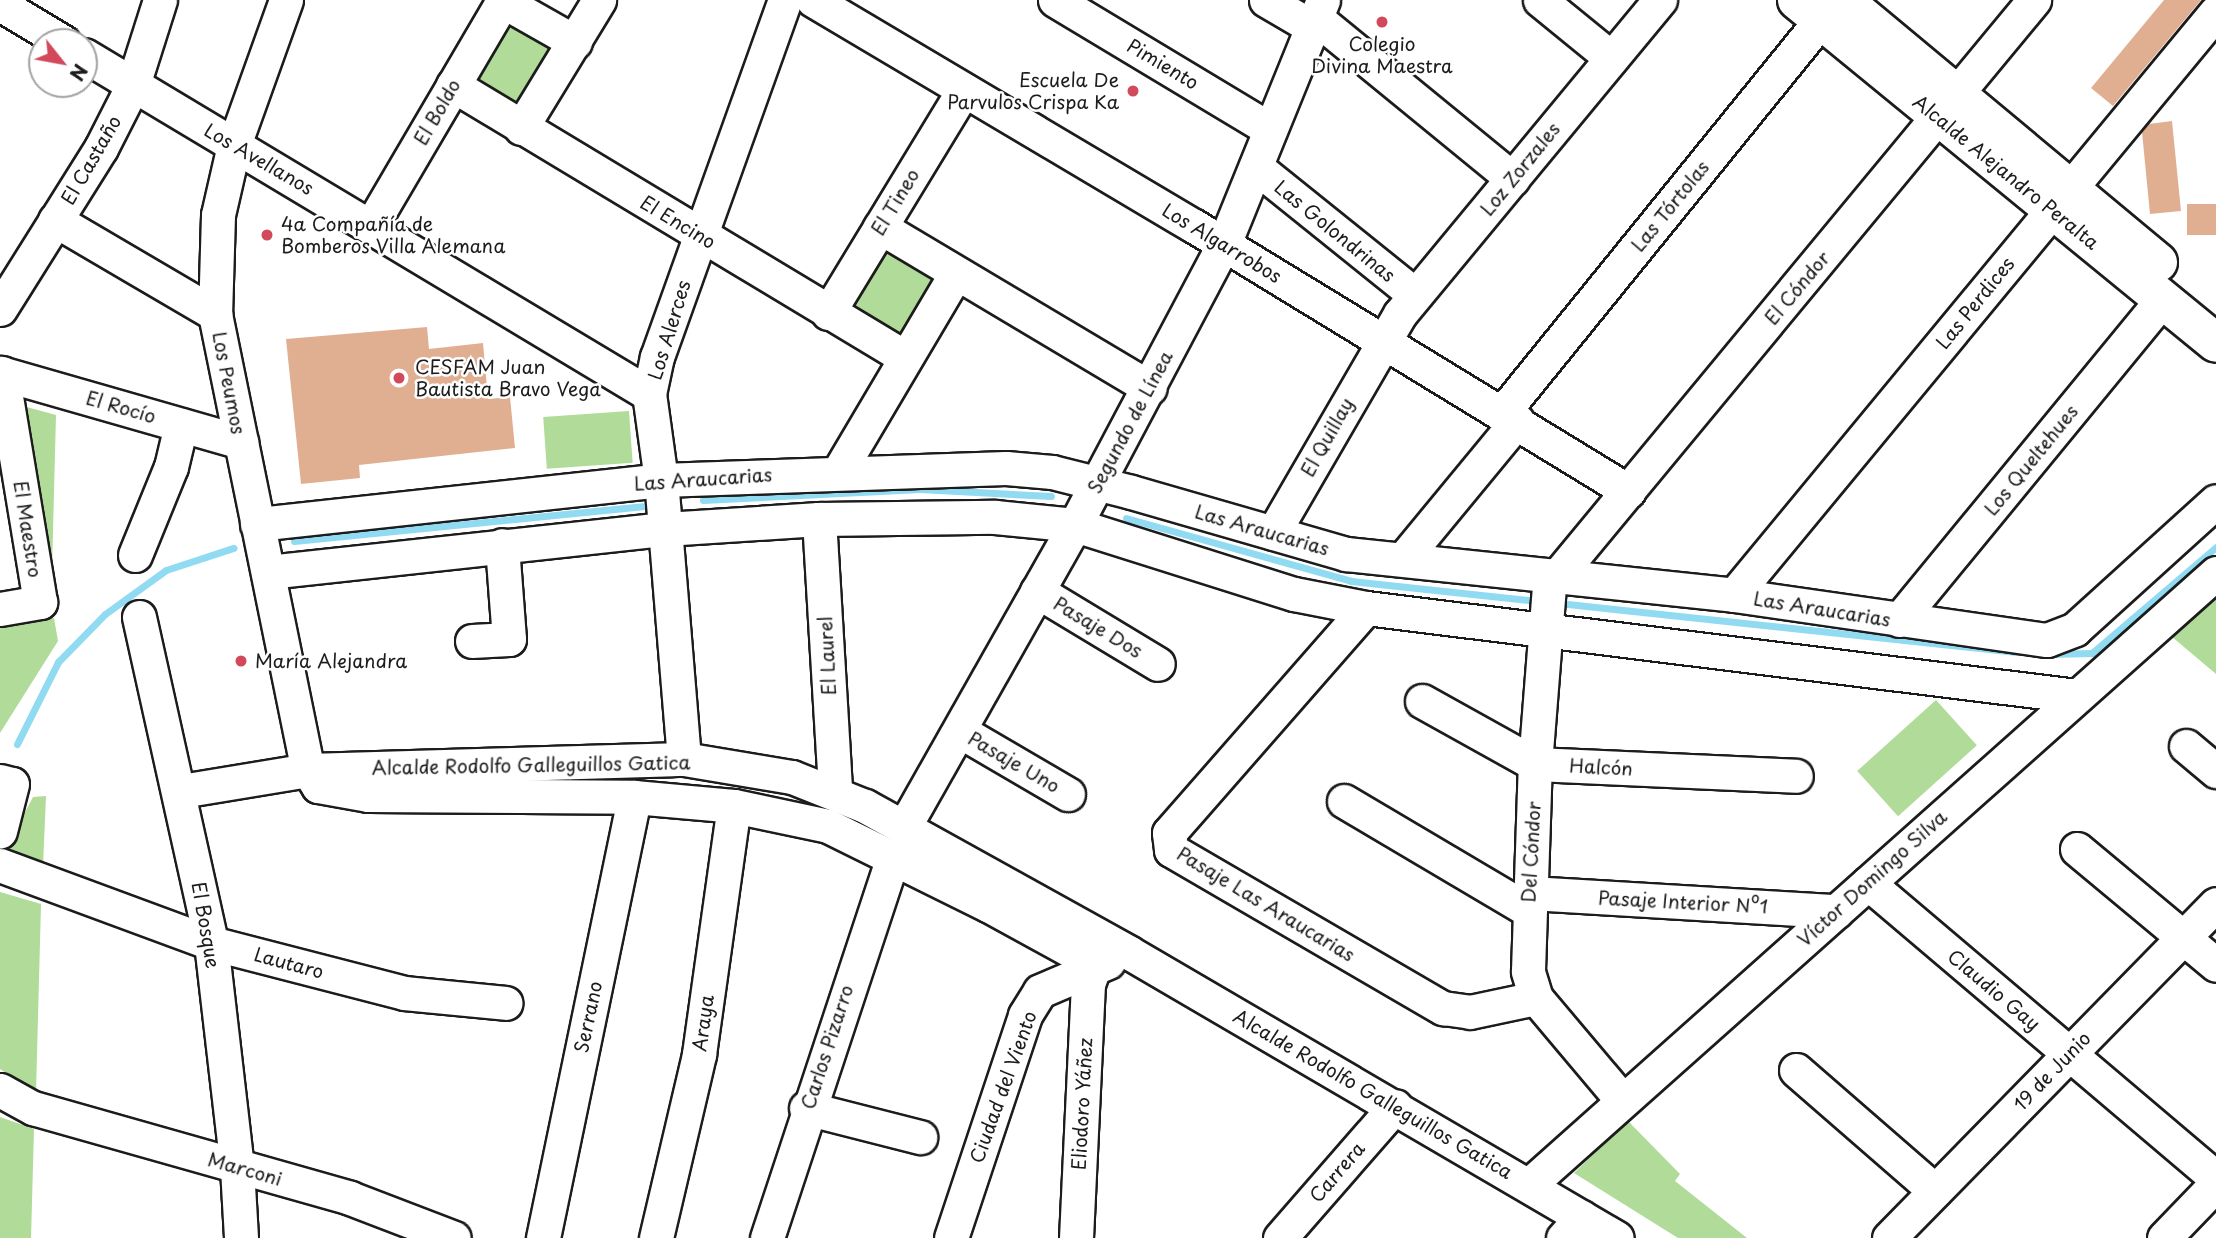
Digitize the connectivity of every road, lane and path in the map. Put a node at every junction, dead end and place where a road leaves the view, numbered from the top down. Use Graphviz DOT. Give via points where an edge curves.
graph roads {
  1 [pos="160,0"];
  2 [pos="286,0"];
  3 [pos="599,0"];
  4 [pos="785,0"];
  5 [pos="813,0"];
  6 [pos="1055,0"];
  7 [pos="1266,0"];
  8 [pos="1540,0"];
  9 [pos="1660,0"];
  10 [pos="2034,0"];
  11 [pos="502,1"];
  12 [pos="1824,5"];
  13 [pos="2216,12"];
  14 [pos="3,13"];
  15 [pos="1317,15"];
  16 [pos="34,28"];
  17 [pos="575,42"];
  18 [pos="1611,58"];
  19 [pos="98,64"];
  20 [pos="133,85"];
  21 [pos="453,85"];
  22 [pos="963,91"];
  23 [pos="1947,106"];
  24 [pos="521,128"];
  25 [pos="1270,129"];
  26 [pos="234,145"];
  27 [pos="1256,167"];
  28 [pos="1513,179"];
  29 [pos="2060,199"];
  30 [pos="55,220"];
  31 [pos="372,224"];
  32 [pos="880,226"];
  33 [pos="700,235"];
  34 [pos="1224,244"];
  35 [pos="956,273"];
  36 [pos="1415,295"];
  37 [pos="3,297"];
  38 [pos="2162,300"];
  39 [pos="2216,310"];
  40 [pos="828,313"];
  41 [pos="215,314"];
  42 [pos="1382,340"];
  43 [pos="2216,343"];
  44 [pos="903,356"];
  45 [pos="1,373"];
  46 [pos="1150,388"];
  47 [pos="649,394"];
  48 [pos="1510,417"];
  49 [pos="181,425"];
  50 [pos="241,442"];
  51 [pos="839,471"];
  52 [pos="661,481"];
  53 [pos="1097,484"];
  54 [pos="1628,491"];
  55 [pos="2216,501"];
  56 [pos="819,519"];
  57 [pos="257,524"];
  58 [pos="1075,525"];
  59 [pos="665,528"];
  60 [pos="1273,533"];
  61 [pos="502,545"];
  62 [pos="135,555"];
  63 [pos="1404,558"];
  64 [pos="268,572"];
  65 [pos="2216,573"];
  66 [pos="1037,591"];
  67 [pos="1734,595"];
  68 [pos="1550,603"];
  69 [pos="1366,608"];
  70 [pos="0,609"];
  71 [pos="139,617"];
  72 [pos="1899,620"];
  73 [pos="472,640"];
  74 [pos="1158,664"];
  75 [pos="2077,696"];
  76 [pos="1422,701"];
  77 [pos="960,731"];
  78 [pos="2186,746"];
  79 [pos="684,759"];
  80 [pos="1535,764"];
  81 [pos="309,769"];
  82 [pos="2216,771"];
  83 [pos="1796,776"];
  84 [pos="6,783"];
  85 [pos="181,791"];
  86 [pos="835,792"];
  87 [pos="1068,794"];
  88 [pos="634,797"];
  89 [pos="1344,801"];
  90 [pos="734,806"];
  91 [pos="0,831"];
  92 [pos="898,842"];
  93 [pos="2077,849"];
  94 [pos="0,865"];
  95 [pos="1868,883"];
  96 [pos="1529,902"];
  97 [pos="2216,904"];
  98 [pos="1836,911"];
  99 [pos="2185,937"];
  100 [pos="211,943"];
  101 [pos="1128,952"];
  102 [pos="2216,965"];
  103 [pos="1093,970"];
  104 [pos="1536,998"];
  105 [pos="506,1003"];
  106 [pos="2069,1054"];
  107 [pos="1797,1070"];
  108 [pos="0,1090"];
  109 [pos="1622,1100"];
  110 [pos="1395,1106"];
  111 [pos="806,1108"];
  112 [pos="920,1137"];
  113 [pos="237,1168"];
  114 [pos="2216,1181"];
  115 [pos="1529,1185"];
  116 [pos="1935,1191"];
  117 [pos="1572,1227"];
  118 [pos="241,1238"];
  119 [pos="454,1238"];
  120 [pos="543,1238"];
  121 [pos="656,1238"];
  122 [pos="766,1238"];
  123 [pos="951,1238"];
  124 [pos="1076,1238"];
  125 [pos="1280,1238"];
  126 [pos="1617,1238"];
  127 [pos="1889,1238"];
  128 [pos="2164,1238"];
  1 -- 20 [label="street, El Castaño"];
  2 -- 26 [label="street, Los Peumos"];
  3 -- 17 [label="street"];
  4 -- 33 [label="street, Los Alerces"];
  5 -- 22 [label="street, Los Algarrobos"];
  6 -- 25 [label="street, Pimiento"];
  7 -- 15 [label="street"];
  8 -- 18 [label="street"];
  9 -- 18 [label="street, Loz Zorzales"];
  10 -- 23 [label="street, El Cóndor"];
  11 -- 17 [label="street"];
  11 -- 21 [label="street, El Boldo"];
  12 -- 23 [label="main road, Alcalde Alejandro Peralta"];
  12 -- 48 [label="street, Las Tórtolas"];
  13 -- 29 [label="street, Las Perdices"];
  14 -- 16 [label="street"];
  15 -- 25 [label="street, Segundo de Línea"];
  15 -- 28 [label="street"];
  17 -- 24 [label="street"];
  18 -- 28 [label="street, Loz Zorzales"];
  19 -- 20 [label="street, Los Avellanos"];
  20 -- 26 [label="street, Los Avellanos"];
  20 -- 30 [label="street, El Castaño"];
  21 -- 24 [label="street, El Encino"];
  21 -- 31 [label="street, El Boldo"];
  22 -- 32 [label="street, El Tineo"];
  22 -- 34 [label="street, Los Algarrobos"];
  23 -- 29 [label="main road, Alcalde Alejandro Peralta"];
  23 -- 54 [label="street, El Cóndor"];
  24 -- 33 [label="street, El Encino"];
  25 -- 27 [label="street, Segundo de Línea"];
  26 -- 31 [label="street, Los Avellanos"];
  26 -- 41 [label="street, Los Peumos" via="218,215"];
  27 -- 34 [label="street, Segundo de Línea"];
  27 -- 36 [label="street, Las Golondrinas"];
  28 -- 36 [label="street, Loz Zorzales"];
  29 -- 38 [label="main road, Alcalde Alejandro Peralta"];
  29 -- 39 [label="main road, Alcalde Alejandro Peralta"];
  29 -- 67 [label="street, Las Perdices"];
  30 -- 37 [label="street, El Castaño"];
  30 -- 41 [label="street"];
  31 -- 47 [label="street, Los Avellanos"];
  32 -- 35 [label="street"];
  32 -- 40 [label="street, El Tineo"];
  33 -- 40 [label="street, El Encino"];
  33 -- 47 [label="street, Los Alerces" via="657,356"];
  34 -- 42 [label="street, Los Algarrobos"];
  34 -- 46 [label="street, Segundo de Línea"];
  35 -- 44 [label="street"];
  35 -- 46 [label="street"];
  36 -- 42 [label="street, Loz Zorzales"];
  38 -- 43 [label="main road, Alcalde Alejandro Peralta"];
  38 -- 72 [label="street, Los Queltehues"];
  40 -- 44 [label="street, El Encino"];
  41 -- 50 [label="street, Los Peumos"];
  42 -- 48 [label="street, Los Algarrobos"];
  42 -- 60 [label="street, El Quillay"];
  44 -- 51 [label="street"];
  45 -- 49 [label="street, El Rocío"];
  45 -- 70 [label="street, El Maestro" via="40,602"];
  46 -- 53 [label="street, Segundo de Línea"];
  47 -- 52 [label="street, Los Alerces"];
  48 -- 54 [label="street, Los Algarrobos"];
  48 -- 63 [label="street, Las Tórtolas"];
  49 -- 50 [label="street, El Rocío"];
  49 -- 62 [label="street" via="171,467"];
  50 -- 57 [label="street, Los Peumos"];
  51 -- 52 [label="street, Las Araucarias"];
  51 -- 53 [label="street, Las Araucarias" via="1006,468"];
  52 -- 57 [label="street, Las Araucarias"];
  52 -- 59 [label="street, Los Alerces"];
  53 -- 58 [label="street, Segundo de Línea"];
  53 -- 60 [label="street, Las Araucarias"];
  54 -- 68 [label="street, El Cóndor"];
  55 -- 72 [label="street, Las Araucarias" via="2062,636 2047,640"];
  56 -- 58 [label="street, Las Araucarias" via="995,517"];
  56 -- 59 [label="street, Las Araucarias"];
  56 -- 86 [label="street, El Laurel"];
  57 -- 64 [label="street, Los Peumos"];
  58 -- 66 [label="street, Segundo de Línea"];
  58 -- 69 [label="street, Las Araucarias" via="1294,594"];
  59 -- 61 [label="street, Las Araucarias"];
  59 -- 79 [label="street, Los Alerces"];
  60 -- 63 [label="street, Las Araucarias" via="1346,554"];
  61 -- 64 [label="street, Las Araucarias"];
  61 -- 73 [label="street" via="509,639"];
  63 -- 68 [label="street, Las Araucarias"];
  64 -- 81 [label="street, Los Peumos"];
  65 -- 75 [label="street, Víctor Domingo Silva"];
  66 -- 74 [label="street, Pasaje Dos"];
  66 -- 77 [label="street, Segundo de Línea"];
  67 -- 68 [label="street, Las Araucarias"];
  67 -- 72 [label="street, Las Araucarias"];
  68 -- 69 [label="street, Las Araucarias"];
  68 -- 75 [label="street, Las Araucarias"];
  68 -- 80 [label="street, Del Cóndor"];
  69 -- 104 [label="street, Pasaje Las Araucarias" via="1169,833 1171,850 1443,1007 1470,1012"];
  71 -- 85 [label="street, El Bosque"];
  75 -- 95 [label="street, Víctor Domingo Silva"];
  76 -- 80 [label="street, Halcón"];
  77 -- 87 [label="street, Pasaje Uno"];
  77 -- 92 [label="street, Segundo de Línea"];
  78 -- 82 [label="street"];
  79 -- 81 [label="street, Alcalde Rodolfo Galleguillos Gatica"];
  79 -- 86 [label="street, Alcalde Rodolfo Galleguillos Gatica" via="758,768"];
  80 -- 83 [label="street, Halcón"];
  80 -- 96 [label="street, Del Cóndor"];
  81 -- 85 [label="street, Alcalde Rodolfo Galleguillos Gatica"];
  81 -- 88 [label="street, Alcalde Rodolfo Galleguillos Gatica" via="318,786 368,795"];
  84 -- 91 [label="street"];
  85 -- 100 [label="street, El Bosque"];
  86 -- 92 [label="street, Alcalde Rodolfo Galleguillos Gatica"];
  88 -- 90 [label="street, Alcalde Rodolfo Galleguillos Gatica"];
  88 -- 120 [label="street, Serrano"];
  89 -- 96 [label="street"];
  90 -- 92 [label="street, Alcalde Rodolfo Galleguillos Gatica"];
  90 -- 121 [label="street, Araya" via="699,1054"];
  92 -- 101 [label="street, Alcalde Rodolfo Galleguillos Gatica"];
  92 -- 103 [label="street, Alcalde Rodolfo Galleguillos Gatica" via="1077,954"];
  92 -- 111 [label="street, Carlos Pizarro"];
  93 -- 99 [label="street"];
  94 -- 100 [label="street, Lautaro"];
  95 -- 98 [label="street, Víctor Domingo Silva"];
  95 -- 106 [label="street, Claudio Gay"];
  96 -- 98 [label="street, Pasaje Interior Nº1"];
  96 -- 104 [label="street, Del Cóndor" via="1528,971"];
  97 -- 99 [label="street, 19 de Junio"];
  98 -- 109 [label="street, Víctor Domingo Silva"];
  99 -- 102 [label="street"];
  99 -- 106 [label="street, 19 de Junio"];
  100 -- 105 [label="street, Lautaro" via="404,993"];
  100 -- 113 [label="street, El Bosque"];
  101 -- 103 [label="street"];
  101 -- 110 [label="street, Alcalde Rodolfo Galleguillos Gatica"];
  103 -- 123 [label="street, Ciudad del Viento" via="1040,991 1025,1015"];
  103 -- 124 [label="street, Eliodoro Yáñez" via="1088,984"];
  104 -- 109 [label="street, Del Cóndor"];
  106 -- 114 [label="street, Claudio Gay"];
  106 -- 116 [label="street, 19 de Junio"];
  107 -- 116 [label="street"];
  108 -- 113 [label="street, Marconi" via="33,1108"];
  109 -- 115 [label="street, Víctor Domingo Silva"];
  110 -- 115 [label="street, Alcalde Rodolfo Galleguillos Gatica"];
  110 -- 125 [label="street, Carrera"];
  111 -- 112 [label="street"];
  111 -- 122 [label="street, Carlos Pizarro"];
  113 -- 118 [label="street, El Bosque"];
  113 -- 119 [label="street, Marconi" via="350,1198"];
  114 -- 128 [label="street"];
  115 -- 117 [label="street, Alcalde Rodolfo Galleguillos Gatica"];
  116 -- 127 [label="street, 19 de Junio"];
  117 -- 126 [label="street, Alcalde Rodolfo Galleguillos Gatica"];
}
